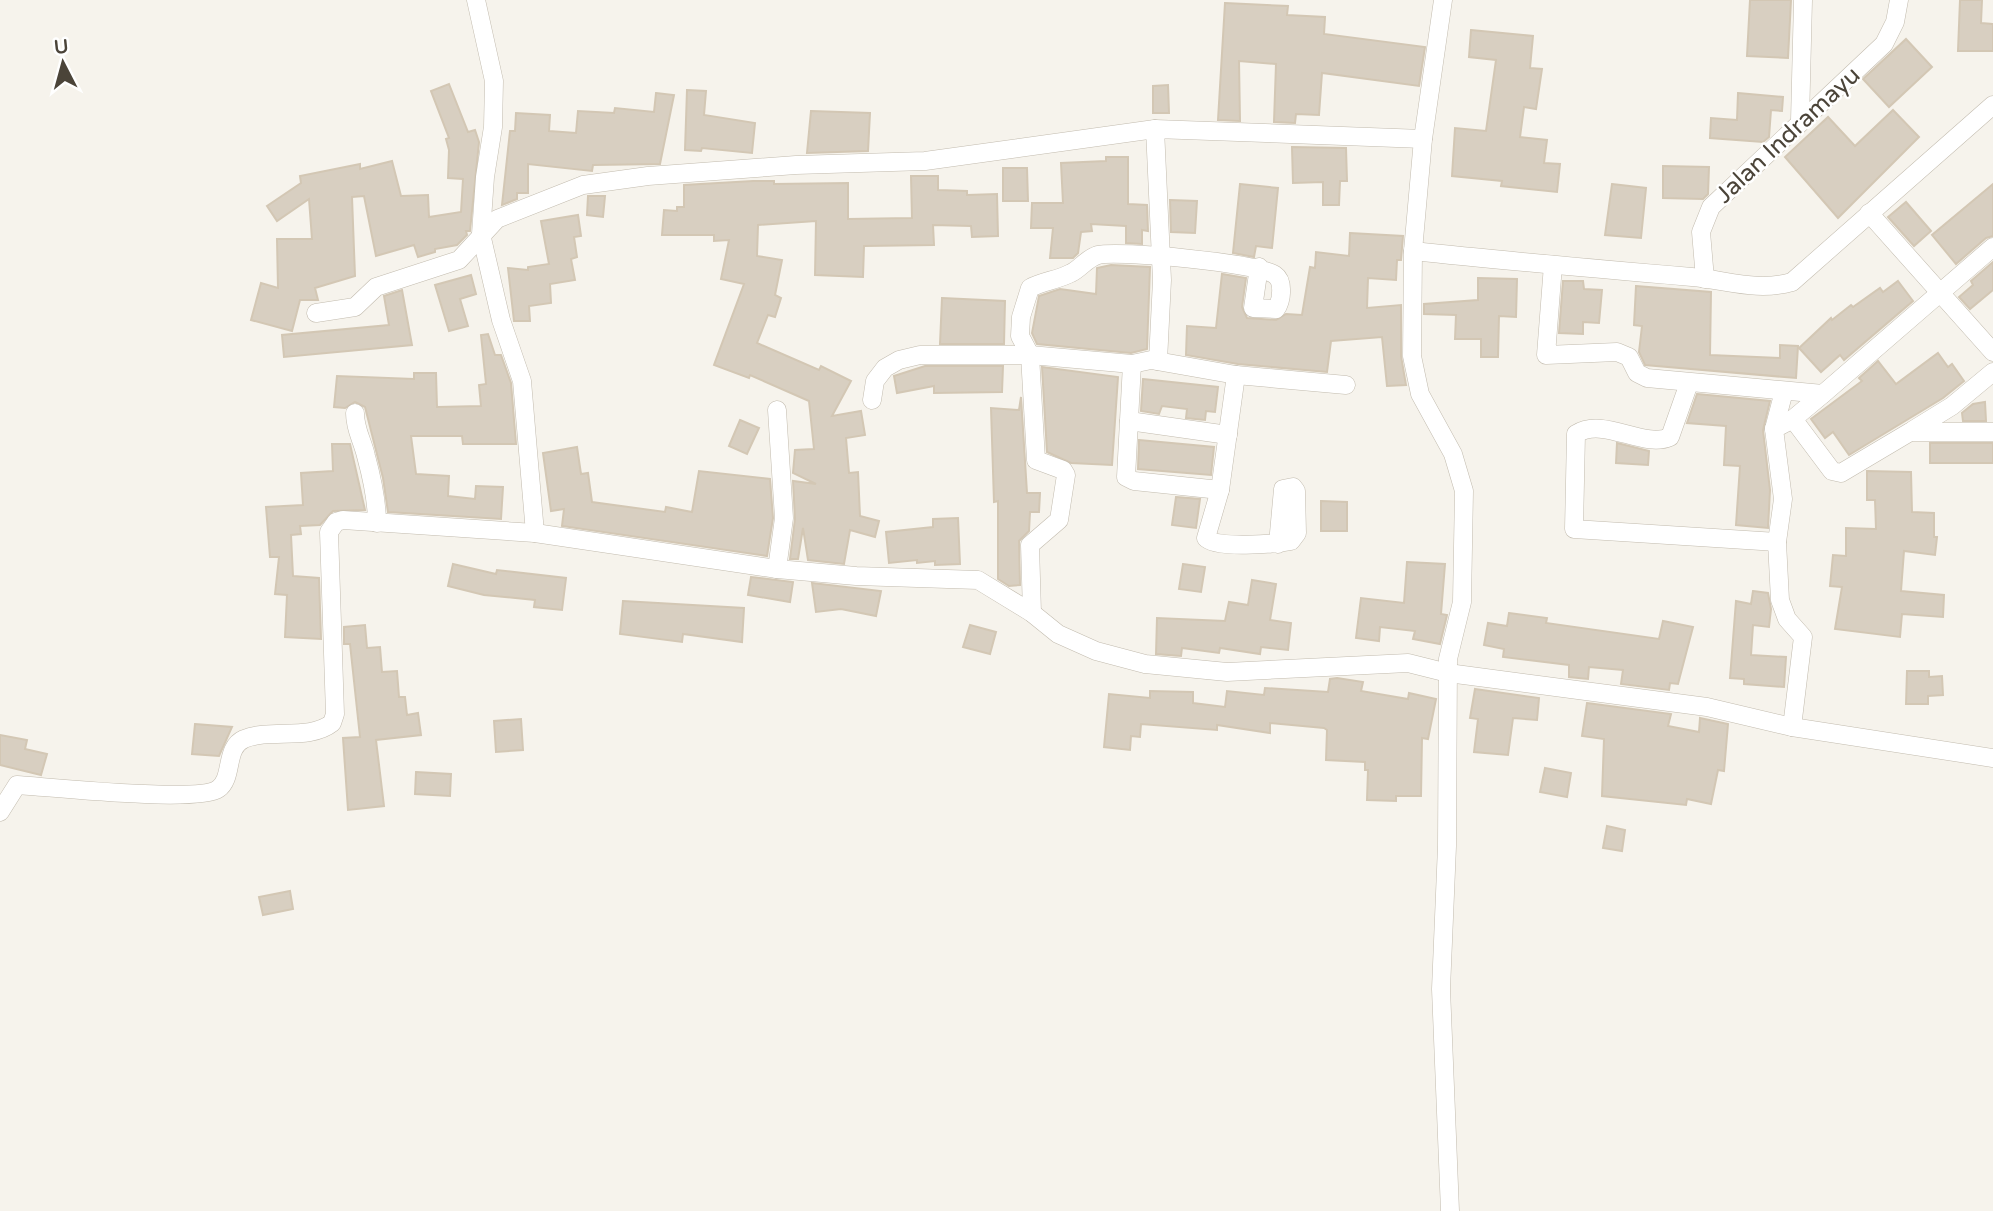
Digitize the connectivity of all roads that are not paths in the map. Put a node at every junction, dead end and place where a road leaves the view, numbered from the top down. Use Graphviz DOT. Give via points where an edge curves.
graph roads {
  1 [pos="476,0"];
  2 [pos="1443,0"];
  3 [pos="1803,0"];
  4 [pos="1899,0"];
  5 [pos="1993,105"];
  6 [pos="1800,121"];
  7 [pos="1154,129"];
  8 [pos="1423,139"];
  9 [pos="1870,213"];
  10 [pos="481,234"];
  11 [pos="1993,247"];
  12 [pos="1413,251"];
  13 [pos="1161,258"];
  14 [pos="1553,265"];
  15 [pos="1259,267"];
  16 [pos="1705,278"];
  17 [pos="1941,293"];
  18 [pos="316,313"];
  19 [pos="1993,352"];
  20 [pos="1030,355"];
  21 [pos="1158,361"];
  22 [pos="1132,364"];
  23 [pos="1993,372"];
  24 [pos="1236,375"];
  25 [pos="1689,383"];
  26 [pos="1346,385"];
  27 [pos="1784,391"];
  28 [pos="1824,394"];
  29 [pos="872,400"];
  30 [pos="777,410"];
  31 [pos="355,413"];
  32 [pos="1793,419"];
  33 [pos="1129,421"];
  34 [pos="1774,429"];
  35 [pos="1910,432"];
  36 [pos="1993,432"];
  37 [pos="1228,435"];
  38 [pos="1220,491"];
  39 [pos="377,523"];
  40 [pos="535,533"];
  41 [pos="1777,542"];
  42 [pos="1279,544"];
  43 [pos="777,569"];
  44 [pos="1032,613"];
  45 [pos="1448,673"];
  46 [pos="1792,727"];
  47 [pos="1993,758"];
  48 [pos="0,812"];
  49 [pos="1450,1211"];
  1 -- 10 [label="street" via="494,81 494,127"];
  2 -- 8 [label="street"];
  3 -- 6 [label="street"];
  4 -- 6 [label="street, Jalan Indramayu" via="1895,23 1884,44"];
  5 -- 9 [label="street"];
  6 -- 16 [label="street, Jalan Indramayu" via="1711,207 1701,232"];
  7 -- 8 [label="street"];
  7 -- 10 [label="street" via="925,161 758,168 583,185 497,219"];
  7 -- 13 [label="street"];
  8 -- 12 [label="street"];
  9 -- 16 [label="street" via="1793,282 1757,289"];
  9 -- 17 [label="street"];
  10 -- 18 [label="street" via="459,260 376,288 355,307"];
  10 -- 40 [label="street" via="501,320 522,381"];
  11 -- 17 [label="street"];
  12 -- 14 [label="street"];
  12 -- 45 [label="street" via="1412,356 1420,394 1453,454 1464,491 1462,602"];
  13 -- 15 [label="street"];
  13 -- 20 [label="street" via="1097,256 1072,273 1030,289 1020,336"];
  13 -- 21 [label="street"];
  14 -- 16 [label="street"];
  14 -- 25 [label="street" via="1546,355 1617,352 1629,357 1641,376"];
  17 -- 19 [label="street"];
  17 -- 28 [label="street"];
  20 -- 22 [label="street"];
  20 -- 29 [label="street" via="920,355 899,360 875,381"];
  20 -- 44 [label="street" via="1036,460 1066,475 1059,520 1030,545"];
  21 -- 22 [label="street"];
  21 -- 24 [label="street"];
  22 -- 33 [label="street"];
  23 -- 35 [label="street" via="1952,406"];
  24 -- 26 [label="street"];
  24 -- 37 [label="street"];
  25 -- 27 [label="street"];
  25 -- 41 [label="street" via="1670,437 1657,439 1619,431 1576,434 1574,529"];
  27 -- 28 [label="street"];
  27 -- 34 [label="street"];
  28 -- 32 [label="street"];
  30 -- 43 [label="street" via="784,518"];
  31 -- 39 [label="street" via="355,429 376,497"];
  32 -- 34 [label="street"];
  32 -- 35 [label="street" via="1835,472 1845,471"];
  33 -- 37 [label="street"];
  33 -- 38 [label="street" via="1129,480"];
  34 -- 41 [label="street" via="1783,499"];
  35 -- 36 [label="street"];
  37 -- 38 [label="street"];
  38 -- 42 [label="street" via="1207,542"];
  39 -- 40 [label="street"];
  39 -- 48 [label="street" via="336,522 330,532 335,714 326,728 244,739 233,751 224,783 217,790 188,795 17,785"];
  40 -- 43 [label="street"];
  41 -- 46 [label="street" via="1782,610 1803,637"];
  43 -- 44 [label="street" via="978,580"];
  44 -- 45 [label="street" via="1058,634 1096,651 1145,664 1227,671 1408,663"];
  45 -- 46 [label="street" via="1707,707"];
  45 -- 49 [label="street" via="1441,989"];
  46 -- 47 [label="street"];
}
